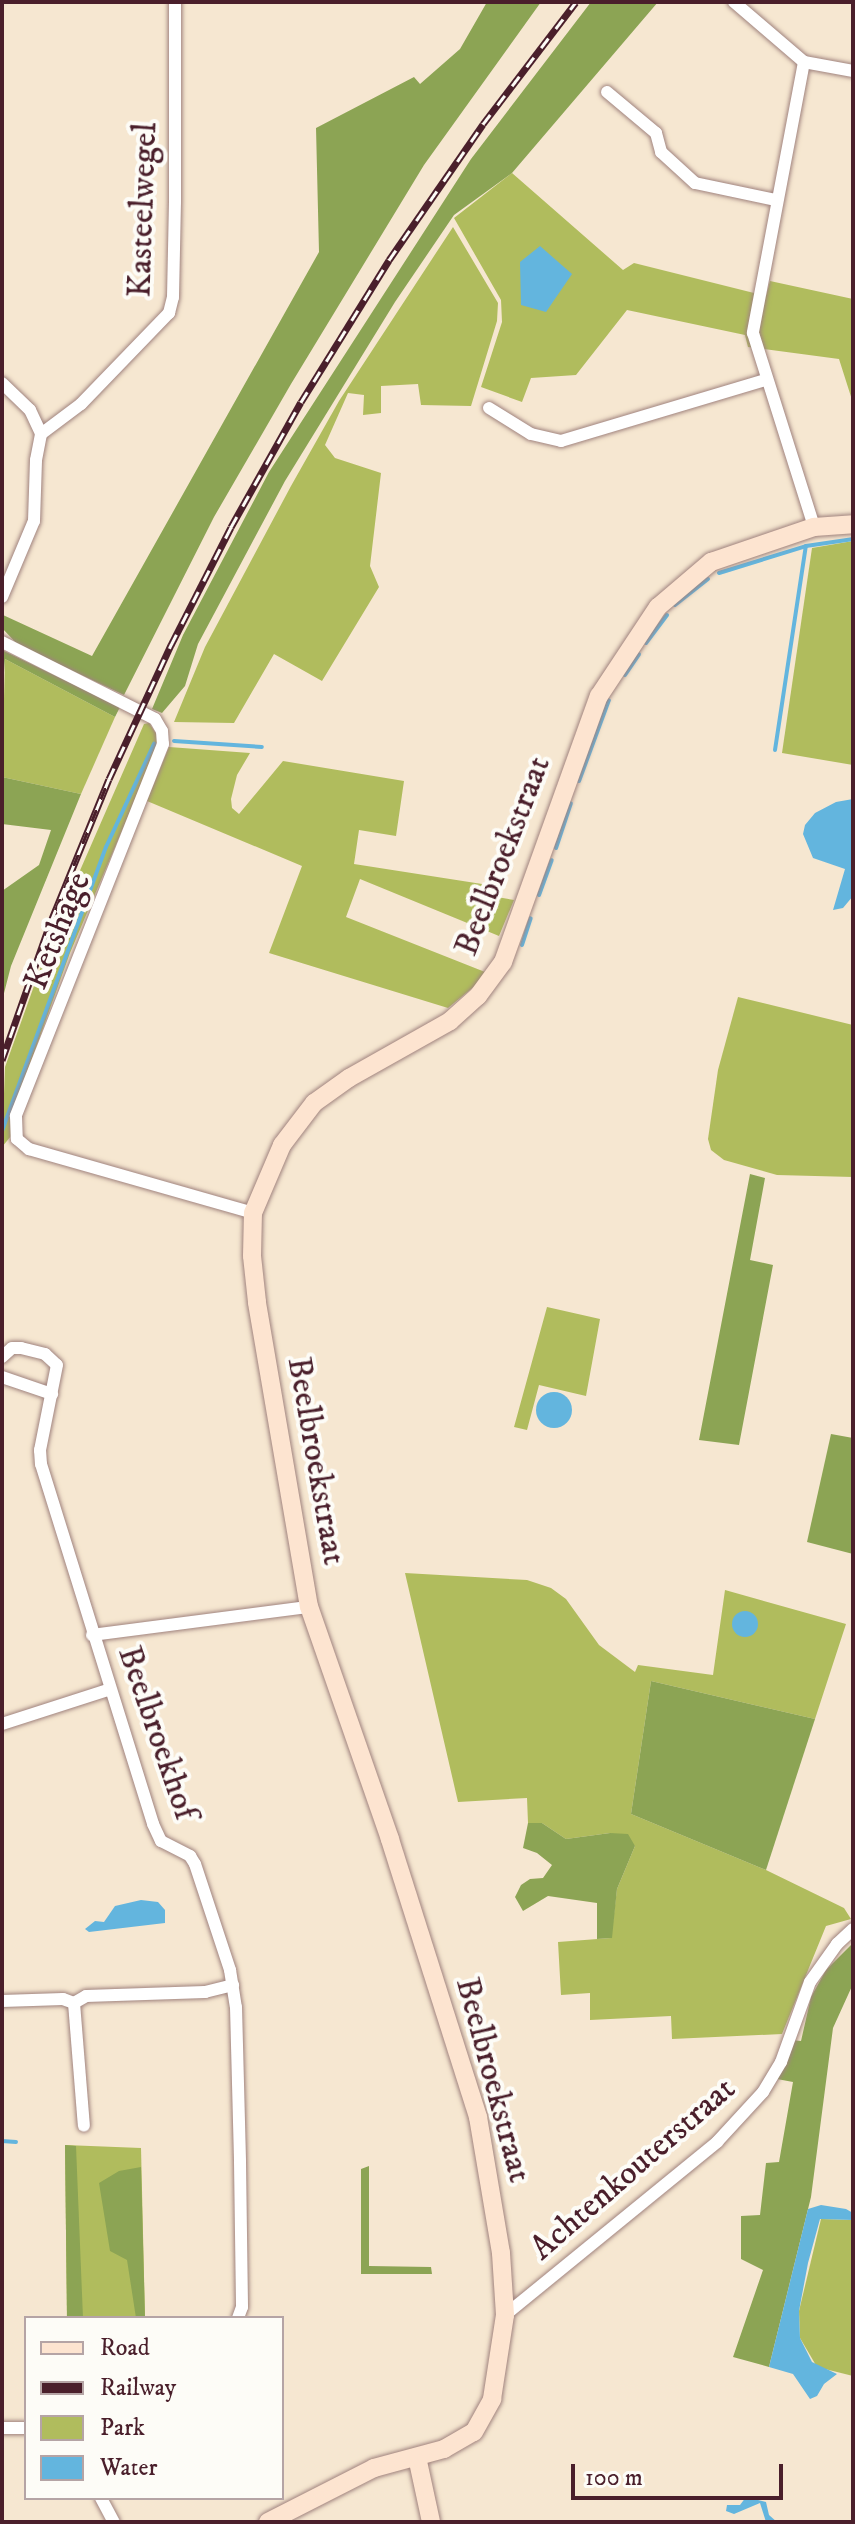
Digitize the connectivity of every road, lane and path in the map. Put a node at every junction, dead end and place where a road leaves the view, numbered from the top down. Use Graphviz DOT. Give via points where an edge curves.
graph roads {
  1 [pos="175,2"];
  2 [pos="734,2"];
  3 [pos="804,62"];
  4 [pos="853,71"];
  5 [pos="607,92"];
  6 [pos="776,200"];
  7 [pos="766,380"];
  8 [pos="2,383"];
  9 [pos="489,408"];
  10 [pos="41,434"];
  11 [pos="853,524"];
  12 [pos="814,527"];
  13 [pos="2,597"];
  14 [pos="2,642"];
  15 [pos="253,1213"];
  16 [pos="2,1357"];
  17 [pos="2,1377"];
  18 [pos="52,1394"];
  19 [pos="309,1607"];
  20 [pos="92,1635"];
  21 [pos="108,1690"];
  22 [pos="2,1724"];
  23 [pos="853,1929"];
  24 [pos="233,1985"];
  25 [pos="2,2001"];
  26 [pos="74,2003"];
  27 [pos="84,2126"];
  28 [pos="505,2315"];
  29 [pos="239,2316"];
  30 [pos="2,2428"];
  31 [pos="24,2428"];
  32 [pos="417,2457"];
  33 [pos="102,2500"];
  34 [pos="114,2522"];
  35 [pos="268,2522"];
  36 [pos="431,2522"];
  1 -- 10 [label="street, Kasteelwegel" via="169,313 81,404"];
  2 -- 3 [label="street"];
  3 -- 4 [label="street"];
  3 -- 6 [label="street"];
  5 -- 6 [label="street" via="656,133 661,152 695,183"];
  6 -- 7 [label="street" via="754,314 753,333"];
  7 -- 9 [label="street" via="561,441 531,434"];
  7 -- 12 [label="street"];
  8 -- 10 [label="street" via="30,410"];
  10 -- 13 [label="street" via="34,521"];
  11 -- 12 [label="street, Beelbroekstraat"];
  12 -- 15 [label="street, Beelbroekstraat" via="711,562 658,607 599,696 503,962 478,996 450,1021 314,1103 282,1145"];
  14 -- 15 [label="street, Ketshage" via="155,719 163,744 16,1116 17,1139 29,1149"];
  15 -- 19 [label="street, Beelbroekstraat" via="257,1302"];
  16 -- 18 [label="street, Beelbroekhof" via="21,1348 53,1358 57,1374"];
  17 -- 18 [label="street"];
  18 -- 20 [label="street, Beelbroekhof" via="41,1464"];
  19 -- 20 [label="street"];
  19 -- 28 [label="street, Beelbroekstraat" via="478,2117 501,2253"];
  20 -- 21 [label="street, Beelbroekhof"];
  21 -- 22 [label="street"];
  21 -- 24 [label="street, Beelbroekhof" via="161,1841 195,1864"];
  23 -- 28 [label="street, Achtenkouterstraat" via="810,1982 781,2062 763,2092 717,2142"];
  24 -- 26 [label="street" via="205,1992 86,1996"];
  24 -- 29 [label="street, Beelbroekhof"];
  25 -- 26 [label="street"];
  26 -- 27 [label="street"];
  28 -- 32 [label="street, Beelbroekstraat" via="499,2369 481,2423 456,2444"];
  30 -- 31 [label="street"];
  32 -- 35 [label="street, Beelbroekstraat" via="385,2463"];
  32 -- 36 [label="street"];
  33 -- 34 [label="street"];
}
